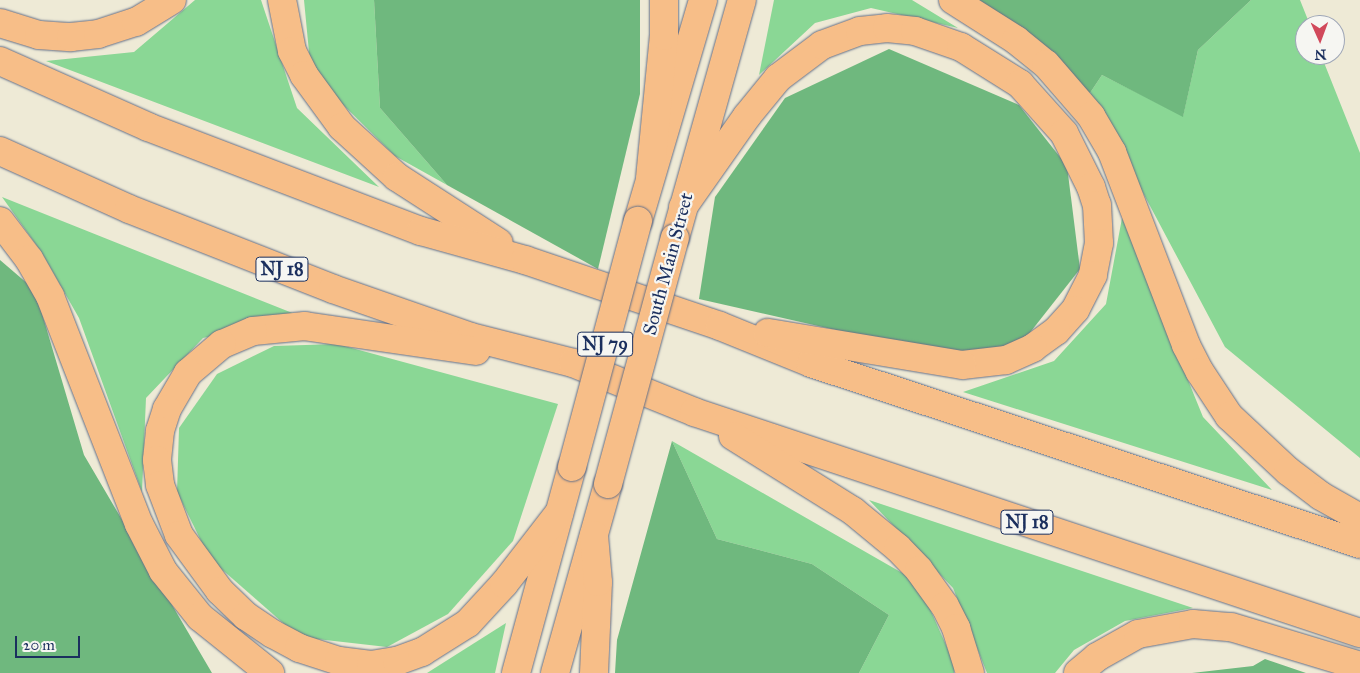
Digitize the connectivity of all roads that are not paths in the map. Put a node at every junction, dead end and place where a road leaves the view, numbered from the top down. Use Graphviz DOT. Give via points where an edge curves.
graph roads {
  1 [pos="172,0"];
  2 [pos="282,0"];
  3 [pos="664,0"];
  4 [pos="703,0"];
  5 [pos="742,0"];
  6 [pos="953,0"];
  7 [pos="0,23"];
  8 [pos="0,61"];
  9 [pos="0,151"];
  10 [pos="650,178"];
  11 [pos="684,207"];
  12 [pos="0,221"];
  13 [pos="525,260"];
  14 [pos="720,326"];
  15 [pos="573,363"];
  16 [pos="694,412"];
  17 [pos="559,513"];
  18 [pos="1360,518"];
  19 [pos="594,535"];
  20 [pos="1360,544"];
  21 [pos="1360,633"];
  22 [pos="1360,666"];
  23 [pos="270,673"];
  24 [pos="516,673"];
  25 [pos="555,673"];
  26 [pos="594,673"];
  27 [pos="970,673"];
  28 [pos="1078,673"];
  1 -- 7 [label="main road" via="136,22 98,34 71,37 39,35"];
  2 -- 13 [label="main road" via="292,51 304,75 342,127 397,177"];
  3 -- 10 [label="main road"];
  4 -- 10 [label="main road, NJ 79"];
  5 -- 11 [label="main road, South Main Street / NJ 79"];
  6 -- 18 [label="main road" via="1016,40 1046,64 1091,116 1115,160 1186,345 1205,381 1230,416 1288,471 1321,496"];
  8 -- 13 [label="main road" via="148,127 315,193 421,232"];
  9 -- 15 [label="main road, NJ 18" via="146,216 333,289 470,337"];
  10 -- 17 [label="main road, NJ 79, bridge"];
  11 -- 14 [label="main road" via="747,116 778,78 800,59 834,38 887,28 921,33 961,47 1020,84 1064,133 1097,205 1099,243 1087,290 1056,331 1033,348 1006,360 947,364"];
  11 -- 19 [label="main road, South Main Street / NJ 79, bridge"];
  12 -- 23 [label="main road" via="29,259 50,296 139,524 163,571 200,617"];
  13 -- 14 [label="main road"];
  14 -- 20 [label="main road" via="810,363"];
  15 -- 16 [label="main road, NJ 18"];
  15 -- 17 [label="main road" via="305,326 253,331 222,344 204,357 178,388 160,431 157,460 166,508 198,565 246,616 299,648 339,661 370,665 397,661 422,652 455,633 488,604"];
  16 -- 21 [label="main road, NJ 18"];
  16 -- 27 [label="main road" via="811,483 853,511 898,548 945,606 956,628"];
  17 -- 24 [label="main road, NJ 79"];
  19 -- 25 [label="main road, South Main Street / NJ 79"];
  19 -- 26 [label="main road" via="598,582"];
  22 -- 28 [label="main road" via="1230,627 1194,624 1138,634 1096,657"];
}
